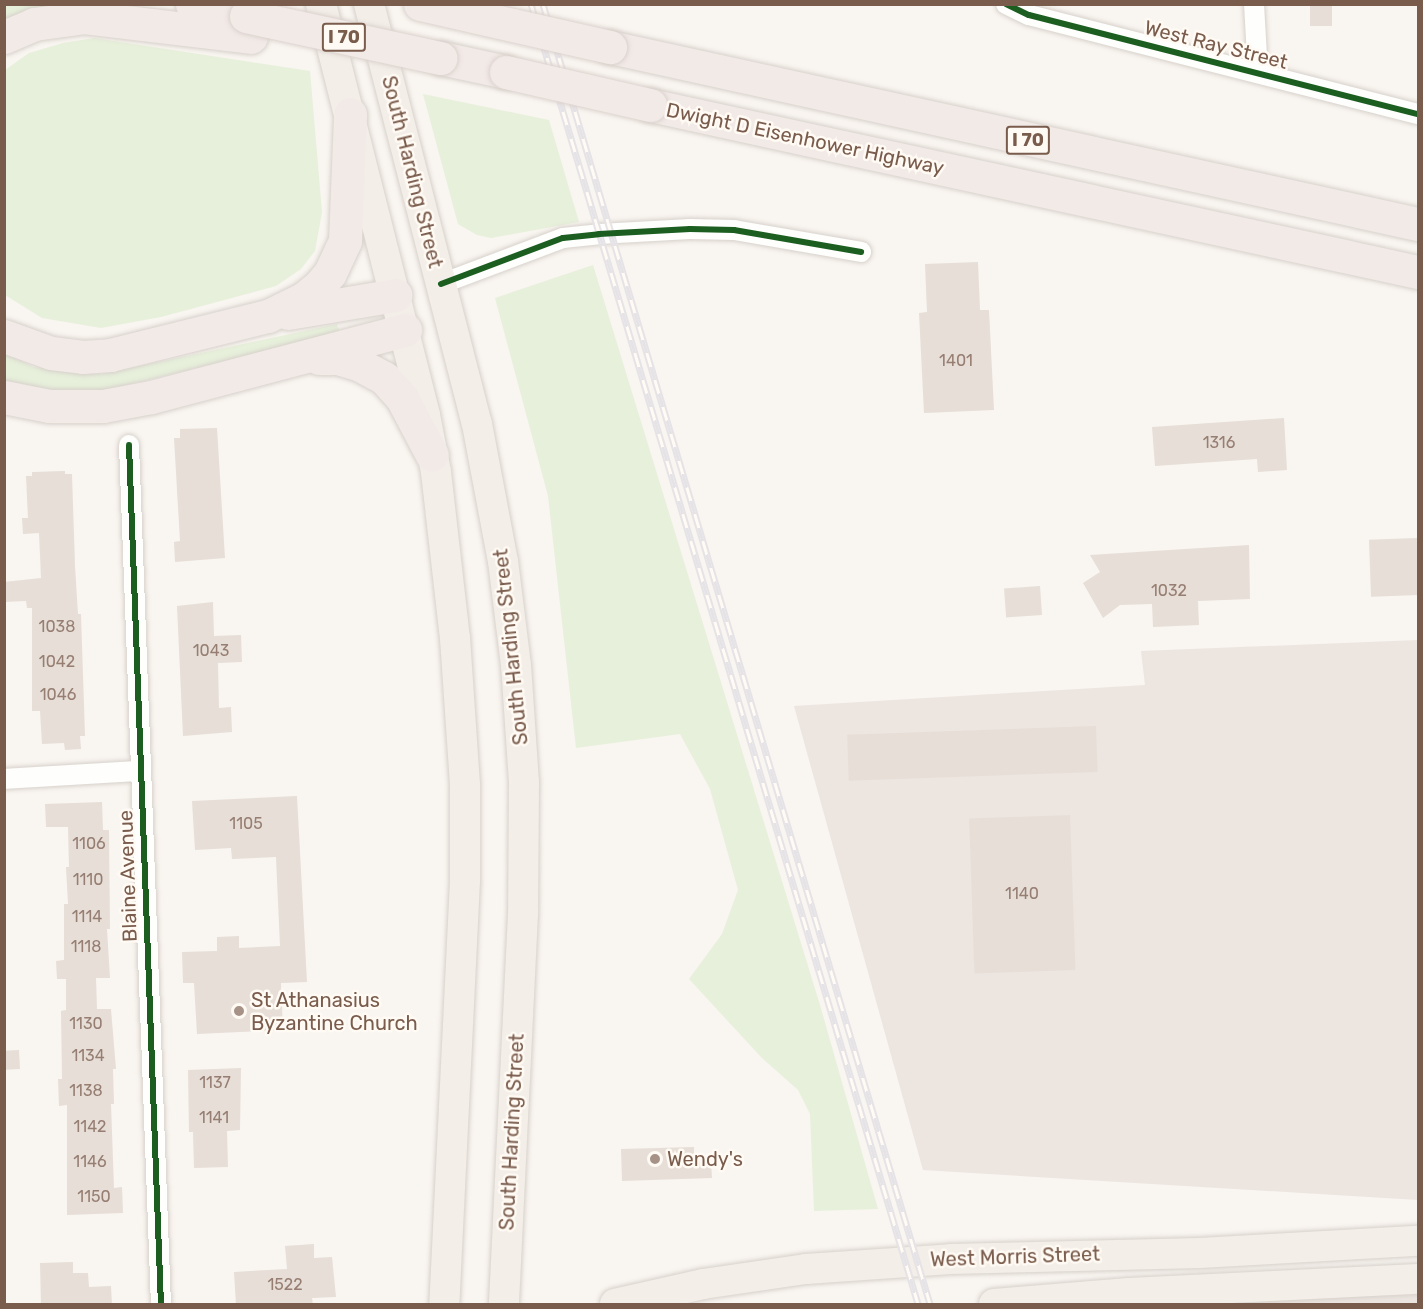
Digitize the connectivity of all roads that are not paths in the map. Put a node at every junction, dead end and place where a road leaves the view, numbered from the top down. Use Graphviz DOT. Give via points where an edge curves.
graph roads {
  1 [pos="192,4"];
  2 [pos="321,4"];
  3 [pos="369,4"];
  4 [pos="420,4"];
  5 [pos="469,4"];
  6 [pos="1006,4"];
  7 [pos="1254,4"];
  8 [pos="248,27"];
  9 [pos="4,38"];
  10 [pos="624,50"];
  11 [pos="1258,73"];
  12 [pos="350,114"];
  13 [pos="1419,114"];
  14 [pos="1419,224"];
  15 [pos="861,252"];
  16 [pos="1419,272"];
  17 [pos="441,284"];
  18 [pos="395,295"];
  19 [pos="268,316"];
  20 [pos="405,330"];
  21 [pos="4,336"];
  22 [pos="303,358"];
  23 [pos="4,397"];
  24 [pos="129,445"];
  25 [pos="432,456"];
  26 [pos="140,771"];
  27 [pos="4,779"];
  28 [pos="1419,1241"];
  29 [pos="1419,1279"];
  30 [pos="161,1305"];
  31 [pos="444,1305"];
  32 [pos="504,1305"];
  33 [pos="615,1305"];
  34 [pos="994,1305"];
  1 -- 8 [label="highway"];
  2 -- 12 [label="main road"];
  3 -- 17 [label="main road, South Harding Street"];
  4 -- 10 [label="highway, I 70, bridge"];
  5 -- 10 [label="highway, bridge"];
  6 -- 11 [label="street, West Ray Street" via="1029,15"];
  7 -- 11 [label="street"];
  8 -- 9 [label="highway" via="84,17 34,24"];
  8 -- 16 [label="highway, Dwight D Eisenhower Highway / I 70, bridge" via="441,58"];
  10 -- 14 [label="highway, I 70"];
  11 -- 13 [label="street, West Ray Street"];
  12 -- 18 [label="main road"];
  12 -- 19 [label="highway" via="347,222 339,258 318,287"];
  15 -- 17 [label="street" via="753,232 714,229 590,235 553,242"];
  17 -- 18 [label="main road"];
  17 -- 20 [label="main road"];
  17 -- 32 [label="main road, South Harding Street" via="491,493 510,607 521,724 523,914"];
  18 -- 19 [label="highway"];
  18 -- 20 [label="main road"];
  19 -- 21 [label="highway" via="98,357 51,353"];
  20 -- 22 [label="highway"];
  20 -- 25 [label="main road"];
  22 -- 23 [label="highway" via="103,406 49,406"];
  22 -- 25 [label="highway" via="337,358 377,372 402,398"];
  24 -- 26 [label="street, Blaine Avenue"];
  25 -- 31 [label="main road" via="454,628 465,784 465,882"];
  26 -- 27 [label="street"];
  26 -- 30 [label="street, Blaine Avenue"];
  28 -- 33 [label="main road, West Morris Street" via="974,1258 806,1269 703,1284"];
  29 -- 34 [label="main road" via="1129,1293"];
}
